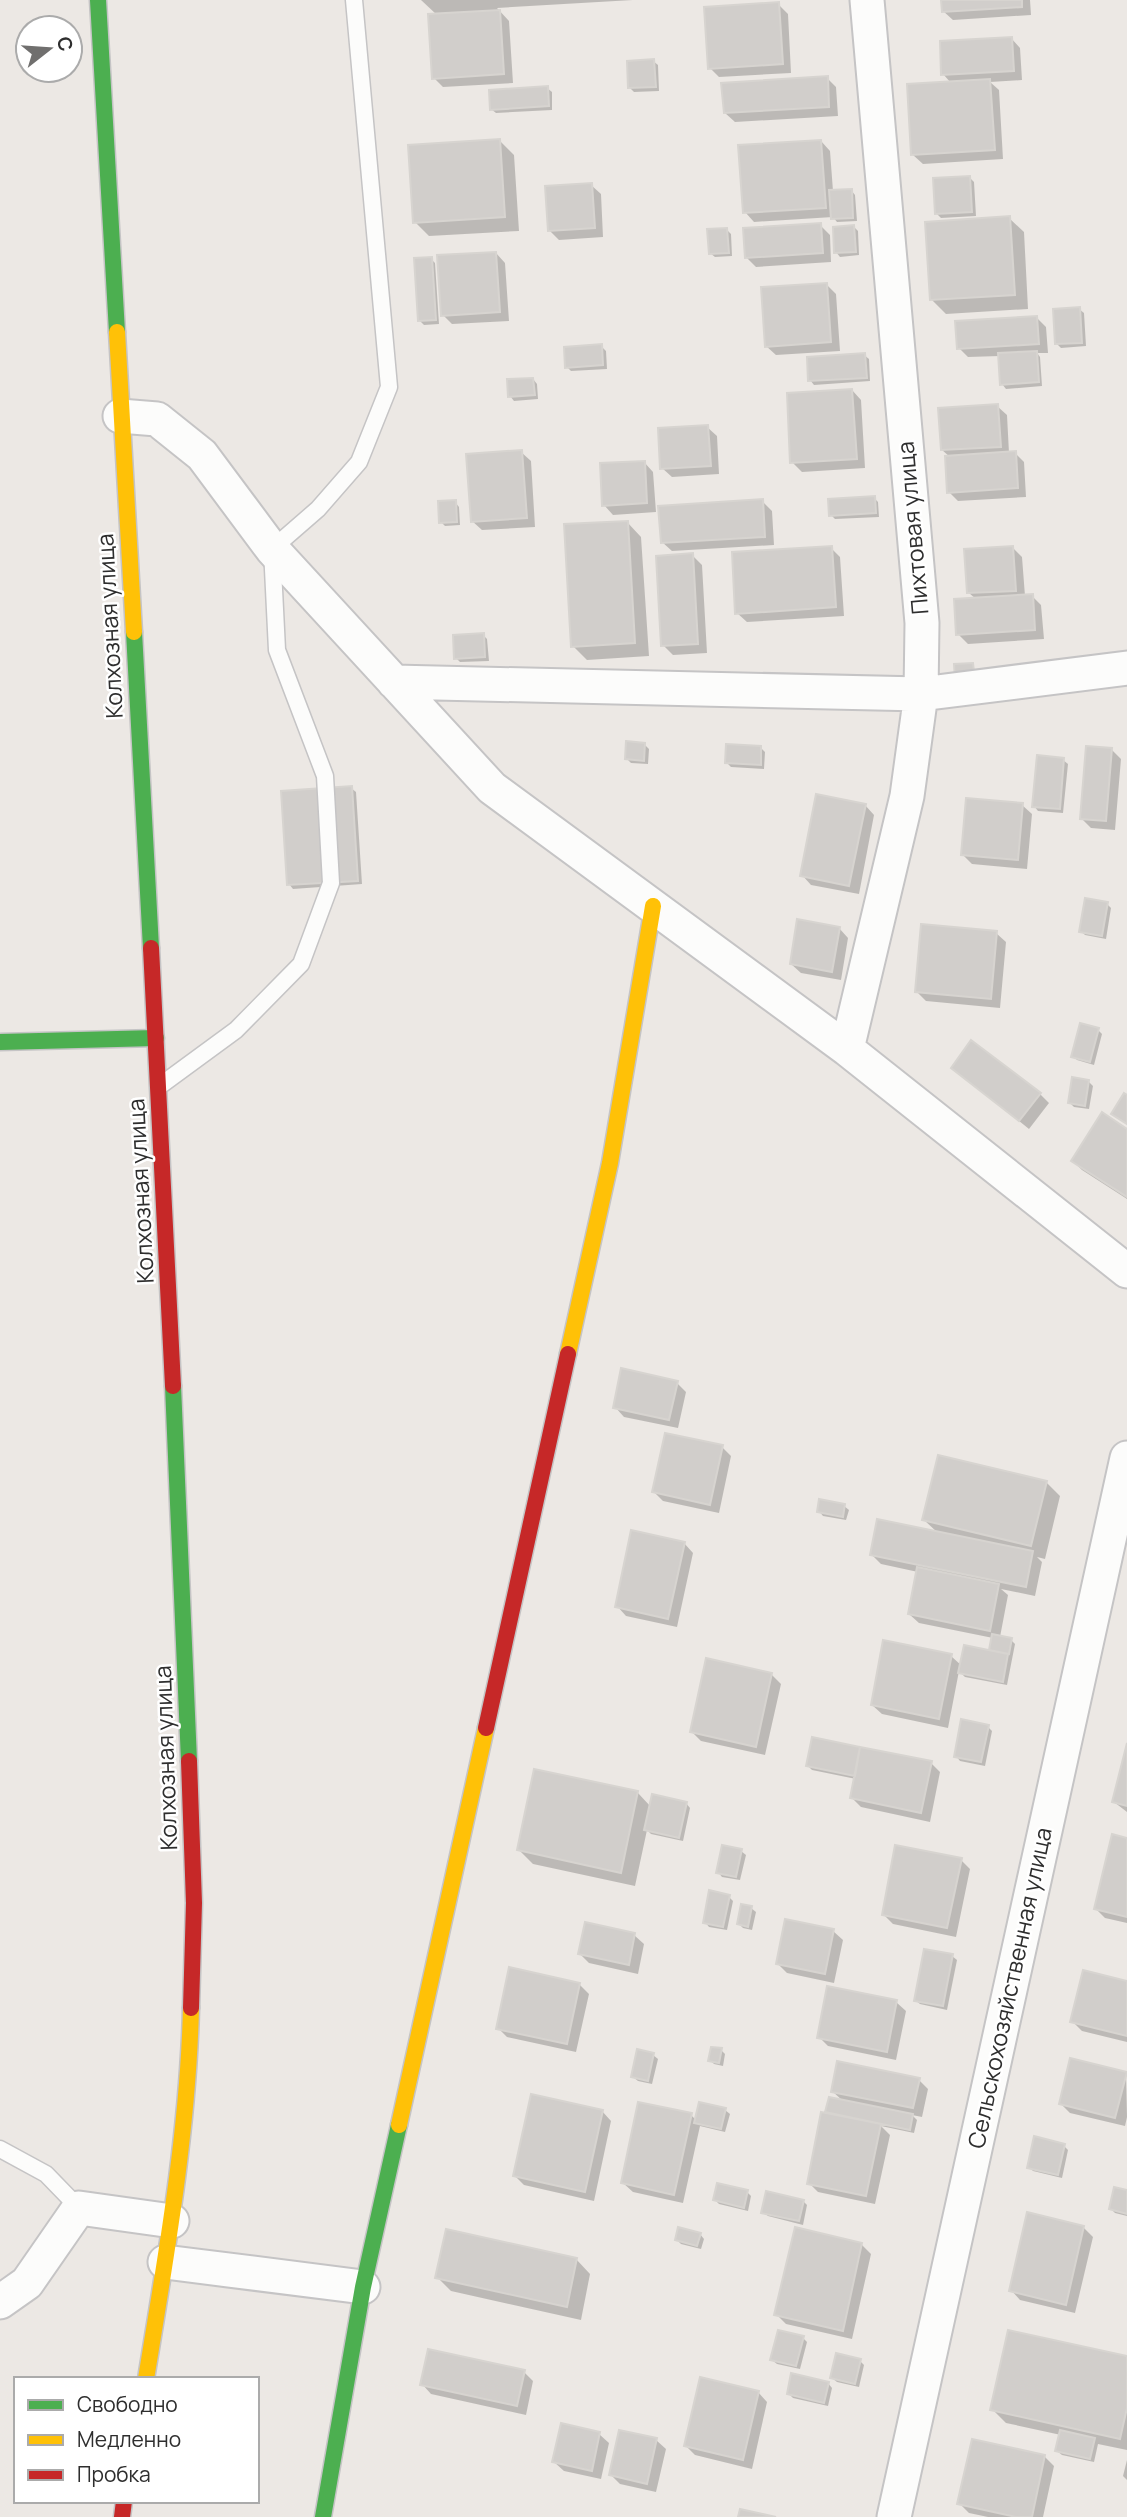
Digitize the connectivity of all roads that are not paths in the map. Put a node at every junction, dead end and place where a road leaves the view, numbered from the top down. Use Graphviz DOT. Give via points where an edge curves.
graph roads {
  1 [pos="98,0"];
  2 [pos="354,0"];
  3 [pos="867,0"];
  4 [pos="120,416"];
  5 [pos="272,549"];
  6 [pos="1127,668"];
  7 [pos="394,682"];
  8 [pos="921,694"];
  9 [pos="653,906"];
  10 [pos="156,1038"];
  11 [pos="0,1042"];
  12 [pos="847,1049"];
  13 [pos="159,1086"];
  14 [pos="1127,1271"];
  15 [pos="1127,1458"];
  16 [pos="0,2148"];
  17 [pos="79,2208"];
  18 [pos="172,2221"];
  19 [pos="165,2262"];
  20 [pos="363,2287"];
  21 [pos="0,2302"];
  22 [pos="146,2377"];
  23 [pos="323,2517"];
  24 [pos="894,2517"];
  1 -- 4 [label="main road, Колхозная улица"];
  2 -- 5 [label="lane" via="389,387 359,462 318,509"];
  3 -- 8 [label="street, Пихтовая улица" via="922,623"];
  4 -- 5 [label="street" via="157,419 202,455"];
  4 -- 10 [label="main road, Колхозная улица"];
  5 -- 7 [label="street"];
  5 -- 13 [label="lane" via="276,650 325,776 331,883 301,964 236,1030"];
  6 -- 8 [label="street"];
  7 -- 8 [label="street"];
  7 -- 9 [label="street" via="492,788"];
  8 -- 12 [label="street, Пихтовая улица" via="907,796"];
  9 -- 12 [label="street"];
  9 -- 20 [label="main road" via="610,1163"];
  10 -- 11 [label="main road"];
  10 -- 13 [label="main road, Колхозная улица"];
  12 -- 14 [label="street"];
  13 -- 18 [label="main road, Колхозная улица" via="194,1903 190,2050"];
  15 -- 24 [label="street, Сельскохозяйственная улица"];
  16 -- 17 [label="lane" via="47,2174"];
  17 -- 18 [label="street"];
  17 -- 21 [label="street" via="27,2283"];
  18 -- 19 [label="main road, Колхозная улица"];
  19 -- 20 [label="street"];
  19 -- 22 [label="main road, Колхозная улица"];
  20 -- 23 [label="main road"];
}
